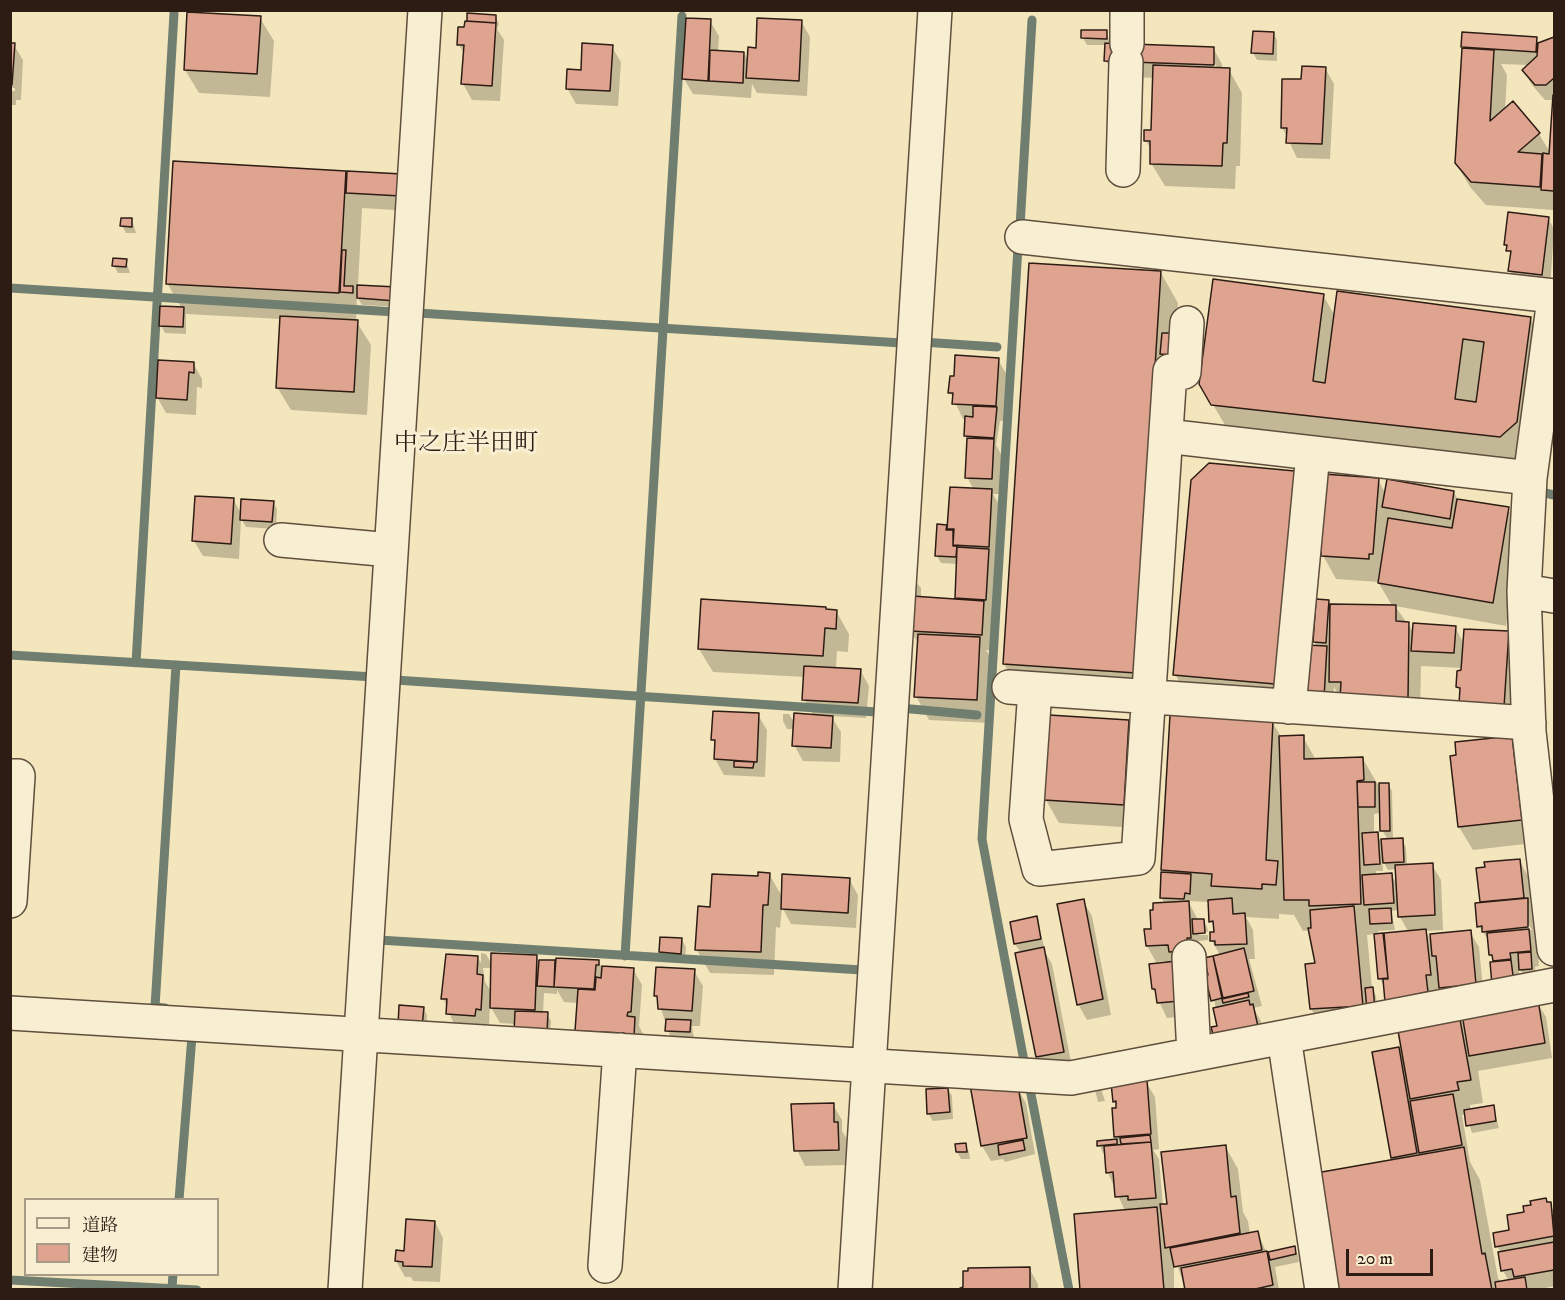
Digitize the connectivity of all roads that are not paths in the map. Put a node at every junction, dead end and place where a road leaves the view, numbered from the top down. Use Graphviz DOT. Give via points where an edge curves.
graph roads {
  1 [pos="425,10"];
  2 [pos="935,10"];
  3 [pos="1127,10"];
  4 [pos="1123,170"];
  5 [pos="1022,237"];
  6 [pos="1554,298"];
  7 [pos="1187,323"];
  8 [pos="1166,436"];
  9 [pos="1313,453"];
  10 [pos="1530,478"];
  11 [pos="281,540"];
  12 [pos="391,550"];
  13 [pos="1539,593"];
  14 [pos="1149,697"];
  15 [pos="1289,707"];
  16 [pos="1538,729"];
  17 [pos="10,776"];
  18 [pos="10,901"];
  19 [pos="1554,949"];
  20 [pos="1189,957"];
  21 [pos="1554,985"];
  22 [pos="10,1013"];
  23 [pos="361,1034"];
  24 [pos="1284,1036"];
  25 [pos="620,1050"];
  26 [pos="1194,1054"];
  27 [pos="870,1065"];
  28 [pos="605,1266"];
  29 [pos="345,1290"];
  30 [pos="855,1290"];
  31 [pos="1322,1290"];
  1 -- 12 [label="street"];
  2 -- 27 [label="street"];
  3 -- 4 [label="street"];
  5 -- 6 [label="street"];
  6 -- 10 [label="street"];
  7 -- 8 [label="street" via="1184,372 1170,371"];
  8 -- 9 [label="street"];
  8 -- 14 [label="street"];
  9 -- 10 [label="street"];
  9 -- 15 [label="street"];
  10 -- 13 [label="street"];
  11 -- 12 [label="street"];
  12 -- 23 [label="street"];
  13 -- 16 [label="street"];
  14 -- 14 [label="street" via="1022,688 1026,819 1039,869 1138,858"];
  14 -- 15 [label="street"];
  15 -- 16 [label="street"];
  16 -- 19 [label="street"];
  17 -- 18 [label="street" via="18,776"];
  20 -- 26 [label="street"];
  21 -- 24 [label="street"];
  22 -- 23 [label="street"];
  23 -- 25 [label="street"];
  23 -- 29 [label="street"];
  24 -- 26 [label="street"];
  24 -- 31 [label="street"];
  25 -- 27 [label="street"];
  25 -- 28 [label="street"];
  26 -- 27 [label="street" via="1071,1077"];
  27 -- 30 [label="street"];
}
